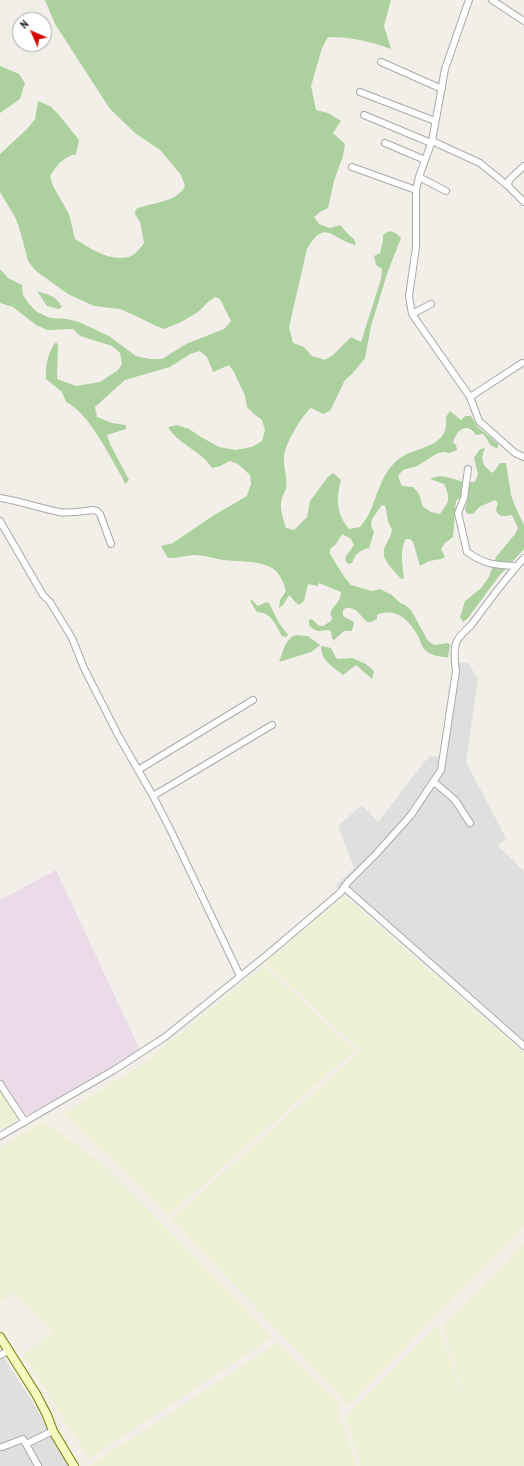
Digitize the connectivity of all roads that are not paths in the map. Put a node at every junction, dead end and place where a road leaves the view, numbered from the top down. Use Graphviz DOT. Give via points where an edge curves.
graph roads {
  1 [pos="469,0"];
  2 [pos="492,0"];
  3 [pos="524,21"];
  4 [pos="381,62"];
  5 [pos="442,89"];
  6 [pos="360,92"];
  7 [pos="364,115"];
  8 [pos="435,121"];
  9 [pos="432,142"];
  10 [pos="385,143"];
  11 [pos="425,160"];
  12 [pos="524,166"];
  13 [pos="352,167"];
  14 [pos="419,177"];
  15 [pos="508,186"];
  16 [pos="416,190"];
  17 [pos="446,191"];
  18 [pos="524,202"];
  19 [pos="431,304"];
  20 [pos="412,314"];
  21 [pos="522,363"];
  22 [pos="470,396"];
  23 [pos="524,457"];
  24 [pos="468,469"];
  25 [pos="0,498"];
  26 [pos="0,521"];
  27 [pos="111,544"];
  28 [pos="524,558"];
  29 [pos="517,566"];
  30 [pos="253,700"];
  31 [pos="272,724"];
  32 [pos="138,770"];
  33 [pos="434,782"];
  34 [pos="154,796"];
  35 [pos="470,822"];
  36 [pos="344,887"];
  37 [pos="240,976"];
  38 [pos="524,1046"];
  39 [pos="0,1084"];
  40 [pos="25,1122"];
  41 [pos="0,1136"];
  42 [pos="0,1337"];
  43 [pos="8,1351"];
  44 [pos="0,1355"];
  45 [pos="53,1431"];
  46 [pos="26,1444"];
  47 [pos="2,1447"];
  48 [pos="38,1466"];
  49 [pos="74,1466"];
  1 -- 5 [label="street" via="445,69"];
  2 -- 3 [label="street"];
  4 -- 5 [label="street"];
  5 -- 8 [label="street"];
  6 -- 8 [label="street"];
  7 -- 9 [label="street"];
  8 -- 9 [label="street"];
  9 -- 11 [label="street"];
  9 -- 15 [label="street" via="480,163"];
  10 -- 11 [label="street"];
  11 -- 14 [label="street"];
  12 -- 15 [label="street" via="509,180"];
  13 -- 16 [label="street"];
  14 -- 16 [label="street"];
  14 -- 17 [label="street"];
  15 -- 18 [label="street"];
  16 -- 20 [label="street" via="416,246 409,296"];
  19 -- 20 [label="street"];
  20 -- 22 [label="street"];
  21 -- 22 [label="street"];
  22 -- 23 [label="street" via="479,421 515,453"];
  24 -- 29 [label="street" via="464,498 458,514 467,552 480,561 494,565"];
  25 -- 27 [label="street" via="58,512 97,511"];
  26 -- 32 [label="street" via="43,595 72,638 87,675"];
  28 -- 29 [label="street"];
  29 -- 33 [label="street" via="458,638 455,646 456,671 444,755"];
  30 -- 32 [label="street"];
  31 -- 34 [label="street"];
  32 -- 34 [label="street"];
  33 -- 35 [label="street" via="455,800"];
  33 -- 36 [label="street" via="393,836"];
  34 -- 37 [label="street"];
  36 -- 37 [label="street"];
  36 -- 38 [label="street"];
  37 -- 40 [label="street" via="165,1037"];
  39 -- 40 [label="street"];
  40 -- 41 [label="street"];
  42 -- 43 [label="street"];
  43 -- 44 [label="street"];
  43 -- 45 [label="street" via="36,1394"];
  45 -- 46 [label="street"];
  45 -- 49 [label="street"];
  46 -- 47 [label="street" via="23,1439"];
  46 -- 48 [label="street"];
}
